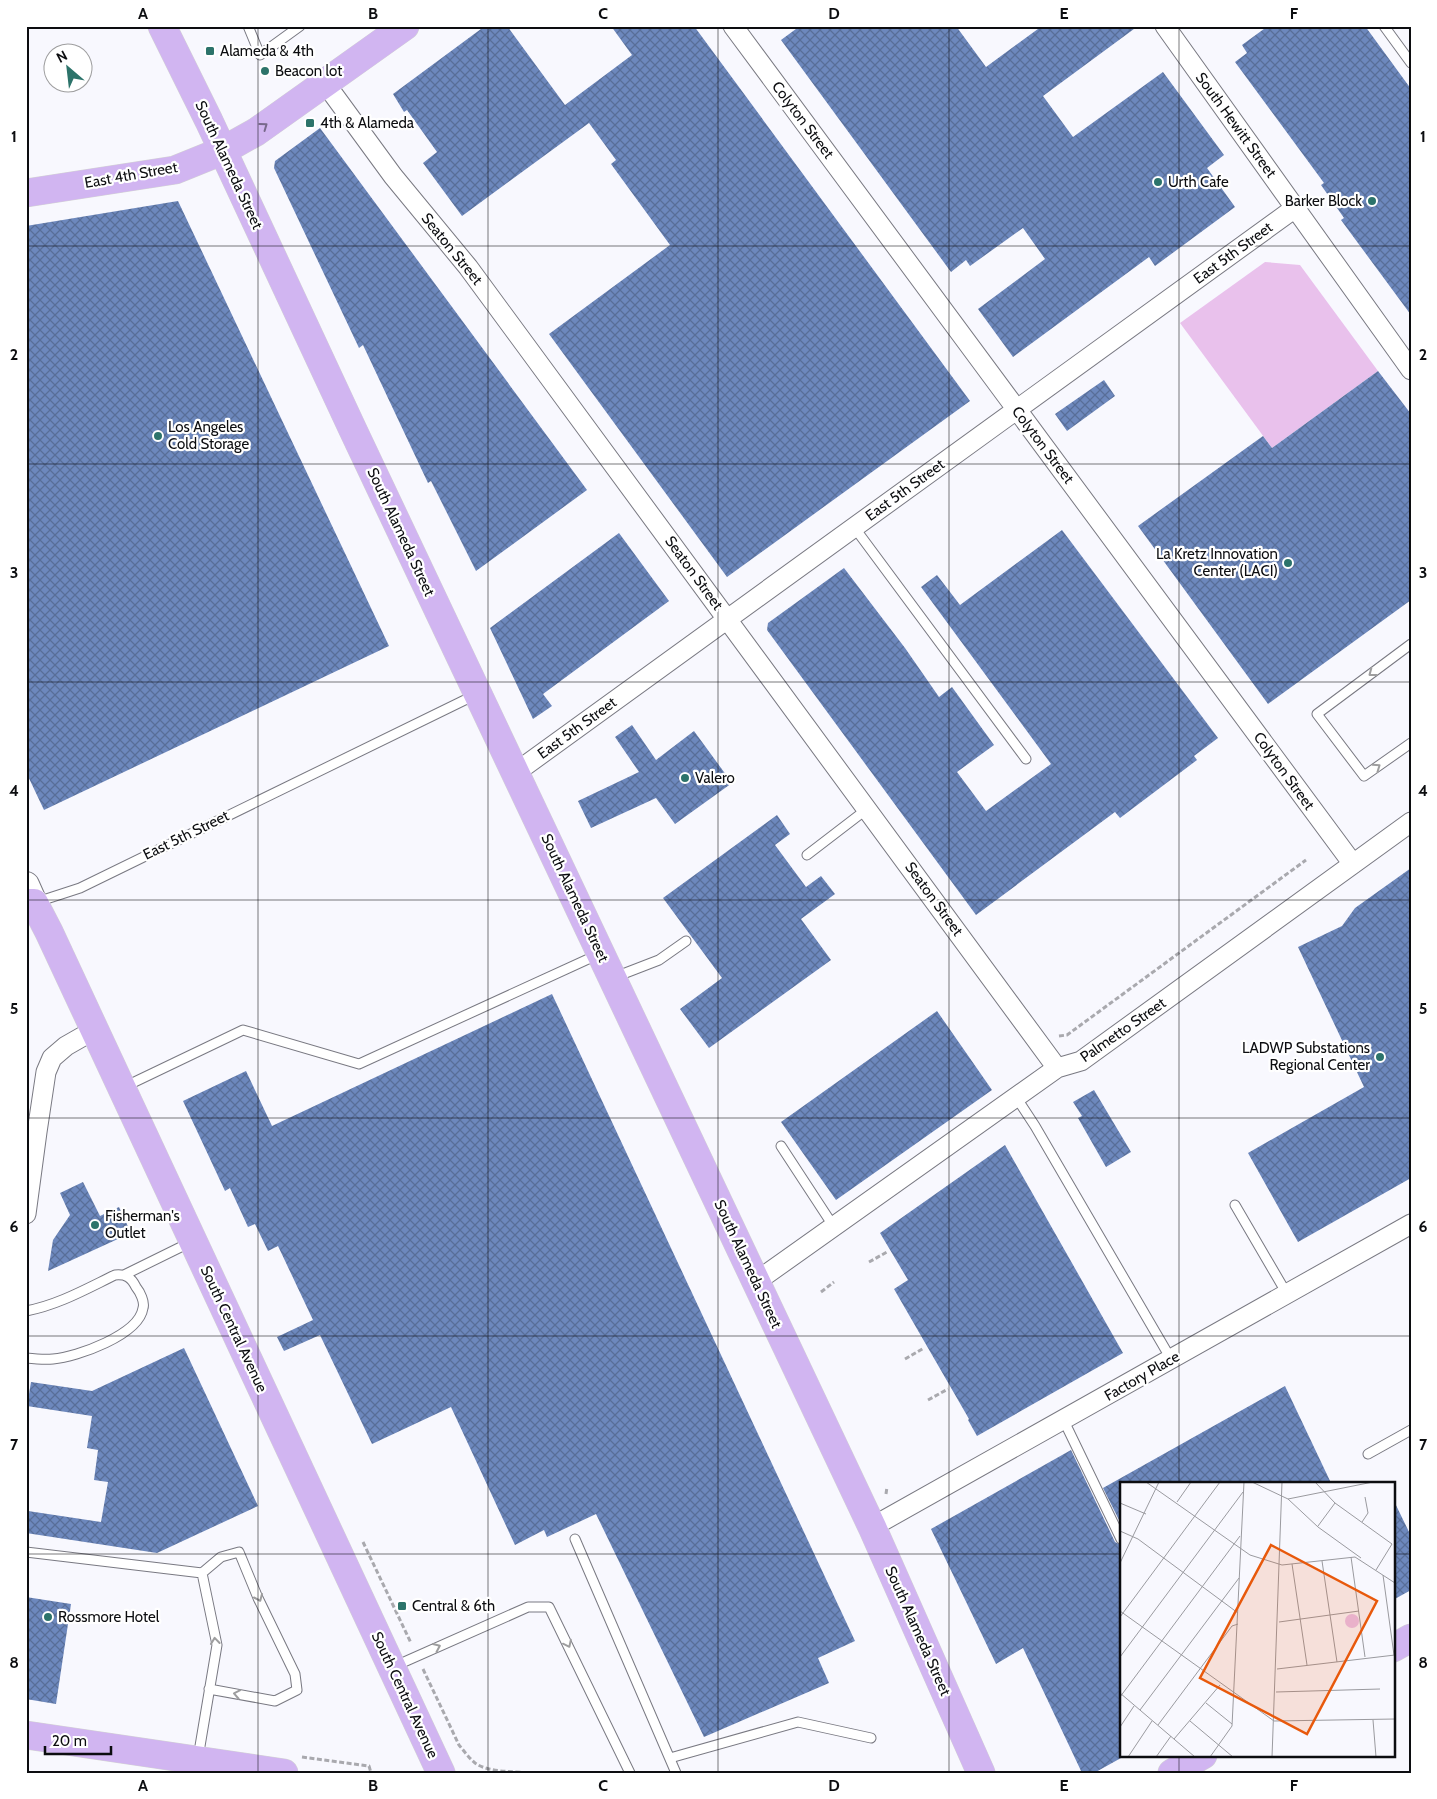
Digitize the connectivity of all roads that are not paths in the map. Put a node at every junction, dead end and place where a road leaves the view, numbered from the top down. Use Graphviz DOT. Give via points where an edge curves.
graph roads {
  1 [pos="162,26"];
  2 [pos="248,26"];
  3 [pos="300,26"];
  4 [pos="405,26"];
  5 [pos="733,26"];
  6 [pos="1165,26"];
  7 [pos="1384,26"];
  8 [pos="1411,63"];
  9 [pos="325,83"];
  10 [pos="222,151"];
  11 [pos="26,193"];
  12 [pos="1295,208"];
  13 [pos="1411,370"];
  14 [pos="1017,410"];
  15 [pos="854,527"];
  16 [pos="728,619"];
  17 [pos="1411,644"];
  18 [pos="478,693"];
  19 [pos="1411,743"];
  20 [pos="1026,759"];
  21 [pos="515,773"];
  22 [pos="867,808"];
  23 [pos="1411,822"];
  24 [pos="807,856"];
  25 [pos="1353,864"];
  26 [pos="29,897"];
  27 [pos="686,942"];
  28 [pos="601,953"];
  29 [pos="613,978"];
  30 [pos="94,1030"];
  31 [pos="1057,1068"];
  32 [pos="122,1088"];
  33 [pos="1016,1097"];
  34 [pos="781,1146"];
  35 [pos="1235,1205"];
  36 [pos="26,1214"];
  37 [pos="1411,1224"];
  38 [pos="834,1227"];
  39 [pos="193,1241"];
  40 [pos="124,1275"];
  41 [pos="756,1281"];
  42 [pos="1287,1294"];
  43 [pos="26,1311"];
  44 [pos="26,1358"];
  45 [pos="1171,1359"];
  46 [pos="1064,1421"];
  47 [pos="1411,1430"];
  48 [pos="1368,1454"];
  49 [pos="872,1527"];
  50 [pos="1120,1536"];
  51 [pos="575,1539"];
  52 [pos="26,1552"];
  53 [pos="202,1573"];
  54 [pos="1411,1638"];
  55 [pos="1394,1647"];
  56 [pos="393,1668"];
  57 [pos="209,1689"];
  58 [pos="26,1735"];
  59 [pos="871,1738"];
  60 [pos="1201,1756"];
  61 [pos="670,1758"];
  62 [pos="198,1761"];
  63 [pos="247,1770"];
  64 [pos="284,1773"];
  65 [pos="441,1773"];
  66 [pos="630,1773"];
  67 [pos="676,1773"];
  68 [pos="981,1773"];
  69 [pos="1172,1773"];
  1 -- 10 [label="main road, South Alameda Street"];
  2 -- 3 [label="lane" via="260,55"];
  4 -- 9 [label="main road, East 4th Street"];
  5 -- 14 [label="street, Colyton Street"];
  6 -- 12 [label="street, South Hewitt Street"];
  7 -- 8 [label="lane"];
  10 -- 9 [label="main road, East 4th Street, one-way" via="256,132"];
  9 -- 16 [label="street, Seaton Street" via="393,176 468,267"];
  10 -- 11 [label="main road, East 4th Street" via="175,170"];
  10 -- 18 [label="main road, South Alameda Street"];
  12 -- 13 [label="street, South Hewitt Street"];
  12 -- 14 [label="street, East 5th Street"];
  14 -- 15 [label="street, East 5th Street"];
  14 -- 25 [label="street, Colyton Street"];
  15 -- 16 [label="street, East 5th Street"];
  15 -- 20 [label="lane"];
  16 -- 21 [label="street, East 5th Street"];
  16 -- 22 [label="street, Seaton Street"];
  17 -- 19 [label="lane, one-way" via="1317,714 1364,776"];
  18 -- 21 [label="main road, South Alameda Street"];
  18 -- 26 [label="lane, East 5th Street" via="80,888"];
  21 -- 28 [label="main road, South Alameda Street"];
  22 -- 24 [label="lane"];
  22 -- 31 [label="street, Seaton Street"];
  23 -- 25 [label="street, Palmetto Street"];
  25 -- 31 [label="street, Palmetto Street" via="1081,1061"];
  26 -- 30 [label="main road, South Central Avenue"];
  27 -- 29 [label="lane" via="659,960"];
  28 -- 29 [label="main road, South Alameda Street"];
  28 -- 32 [label="lane" via="359,1064 243,1030"];
  29 -- 41 [label="main road, South Alameda Street"];
  30 -- 32 [label="main road, South Central Avenue"];
  30 -- 36 [label="street" via="52,1058 46,1072"];
  31 -- 33 [label="street, Palmetto Street"];
  32 -- 39 [label="main road, South Central Avenue"];
  33 -- 38 [label="street, Palmetto Street"];
  33 -- 45 [label="lane"];
  34 -- 38 [label="lane"];
  35 -- 42 [label="lane"];
  37 -- 42 [label="street, Factory Place"];
  38 -- 41 [label="street, Palmetto Street"];
  39 -- 40 [label="lane"];
  39 -- 56 [label="main road, South Central Avenue"];
  40 -- 43 [label="lane" via="115,1275 57,1303"];
  40 -- 44 [label="lane" via="133,1280 144,1308 126,1332 54,1360"];
  41 -- 49 [label="main road, South Alameda Street"];
  42 -- 45 [label="street, Factory Place"];
  45 -- 46 [label="street, Factory Place"];
  46 -- 49 [label="street, Factory Place"];
  46 -- 50 [label="lane"];
  47 -- 48 [label="lane"];
  49 -- 68 [label="main road, South Alameda Street"];
  51 -- 61 [label="lane"];
  52 -- 53 [label="lane"];
  57 -- 53 [label="lane, one-way" via="217,1645"];
  53 -- 57 [label="lane, one-way" via="221,1558 239,1552 295,1674 297,1690 275,1701"];
  54 -- 55 [label="main road"];
  56 -- 65 [label="main road, South Central Avenue"];
  56 -- 66 [label="lane, one-way" via="528,1606 549,1607"];
  57 -- 62 [label="lane"];
  58 -- 62 [label="main road"];
  59 -- 61 [label="lane" via="798,1722"];
  60 -- 69 [label="main road"];
  61 -- 67 [label="lane"];
  62 -- 63 [label="main road"];
  63 -- 64 [label="main road"];
}
